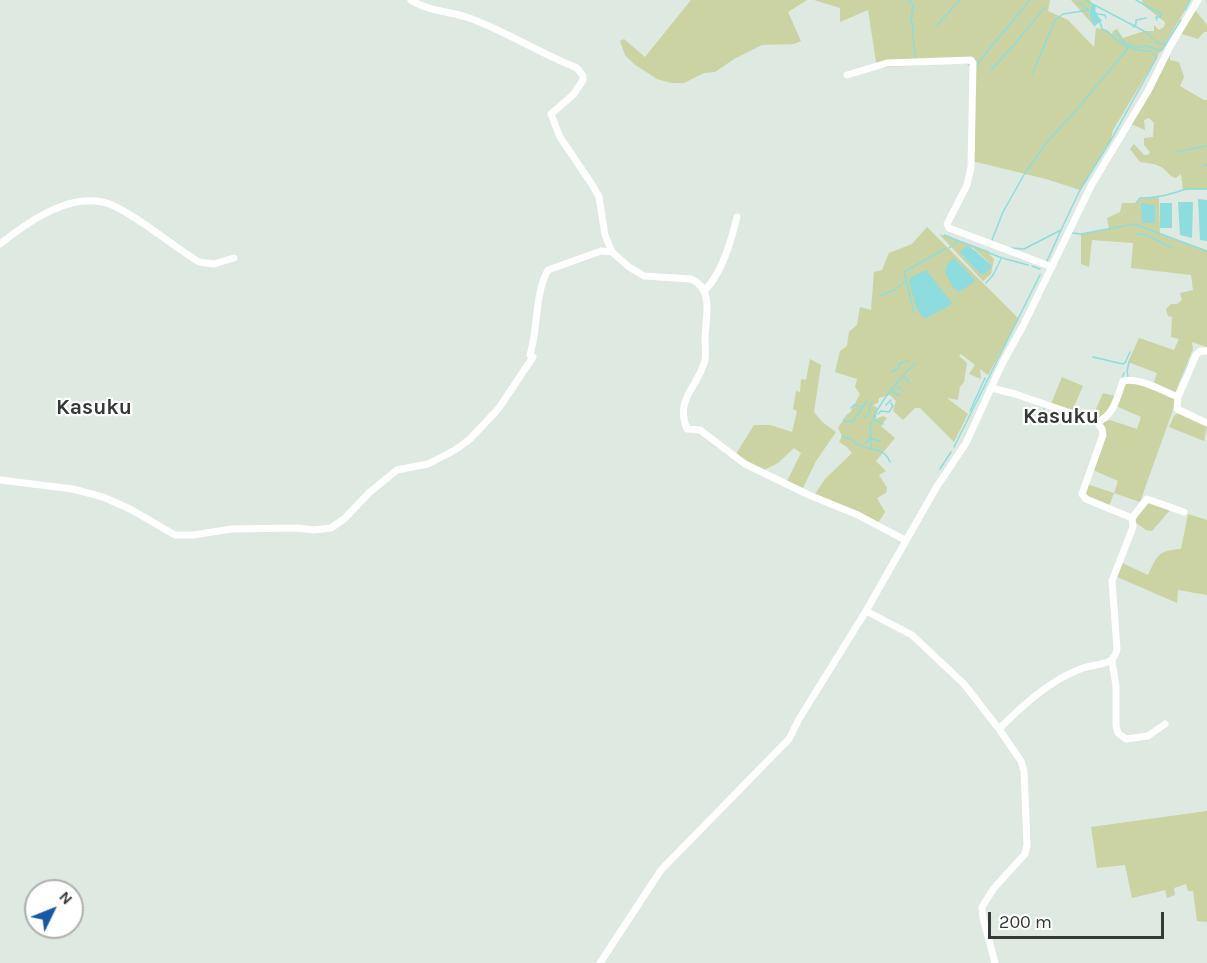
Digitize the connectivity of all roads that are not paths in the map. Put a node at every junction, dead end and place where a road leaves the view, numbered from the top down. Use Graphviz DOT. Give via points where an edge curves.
graph roads {
  1 [pos="411,0"];
  2 [pos="1198,0"];
  3 [pos="847,75"];
  4 [pos="736,217"];
  5 [pos="605,235"];
  6 [pos="0,244"];
  7 [pos="601,251"];
  8 [pos="612,252"];
  9 [pos="234,258"];
  10 [pos="1052,267"];
  11 [pos="704,291"];
  12 [pos="1207,351"];
  13 [pos="992,388"];
  14 [pos="1178,397"];
  15 [pos="1097,422"];
  16 [pos="1207,423"];
  17 [pos="0,480"];
  18 [pos="1184,512"];
  19 [pos="1132,518"];
  20 [pos="905,540"];
  21 [pos="866,611"];
  22 [pos="1112,661"];
  23 [pos="1165,724"];
  24 [pos="999,729"];
  25 [pos="600,963"];
  26 [pos="995,963"];
  1 -- 5 [label="street" via="508,34 581,72 584,80 579,88 551,114 560,137 598,197"];
  2 -- 10 [label="street" via="1092,184"];
  3 -- 10 [label="street" via="887,63 971,60 971,167 967,185 947,224"];
  4 -- 11 [label="street" via="715,279"];
  5 -- 7 [label="street"];
  5 -- 8 [label="street"];
  6 -- 9 [label="street" via="46,213 93,201 112,205 199,262 214,264"];
  7 -- 8 [label="street"];
  7 -- 17 [label="street" via="548,270 543,279 530,355 533,357 499,408 470,439 428,464 397,470 331,528 232,529 175,535 103,497 73,489"];
  8 -- 11 [label="street" via="644,276 691,279"];
  10 -- 13 [label="street"];
  11 -- 20 [label="street" via="708,312 705,360 683,404 687,429 700,430 745,464"];
  12 -- 14 [label="street" via="1196,355"];
  13 -- 15 [label="street"];
  13 -- 20 [label="street" via="966,442"];
  14 -- 15 [label="street" via="1137,381 1123,381 1110,414"];
  14 -- 16 [label="street" via="1177,409"];
  15 -- 19 [label="street" via="1103,435 1083,494 1086,499"];
  18 -- 19 [label="street" via="1147,499"];
  19 -- 22 [label="street" via="1133,527 1112,581 1117,649"];
  20 -- 21 [label="street"];
  21 -- 24 [label="street" via="912,635 964,684"];
  21 -- 25 [label="street" via="789,739 661,870"];
  22 -- 23 [label="street" via="1118,733 1126,739 1142,738"];
  22 -- 24 [label="street" via="1085,667 1055,683 1029,700"];
  24 -- 26 [label="street" via="1024,771 1027,835 1025,854 982,907"];
}
